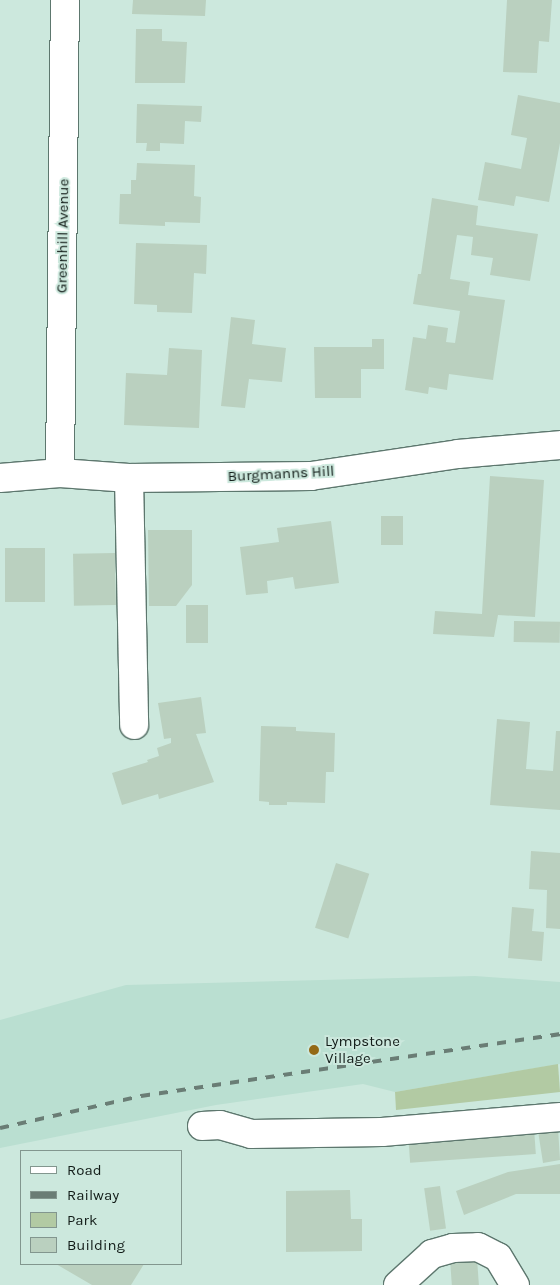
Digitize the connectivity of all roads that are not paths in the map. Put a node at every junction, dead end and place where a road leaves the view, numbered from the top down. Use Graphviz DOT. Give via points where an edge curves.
graph roads {
  1 [pos="65,0"];
  2 [pos="560,445"];
  3 [pos="60,473"];
  4 [pos="0,478"];
  5 [pos="129,478"];
  6 [pos="134,725"];
  7 [pos="560,1117"];
  8 [pos="202,1126"];
  9 [pos="398,1285"];
  10 [pos="515,1285"];
  1 -- 3 [label="street, Greenhill Avenue"];
  2 -- 5 [label="street, Burgmanns Hill" via="458,454 311,476"];
  3 -- 4 [label="street, Burgmanns Hill"];
  3 -- 5 [label="street, Burgmanns Hill"];
  5 -- 6 [label="street"];
  7 -- 8 [label="street" via="382,1132 251,1134 220,1125"];
  9 -- 10 [label="street" via="432,1254 452,1248 478,1247 498,1257"];
}
